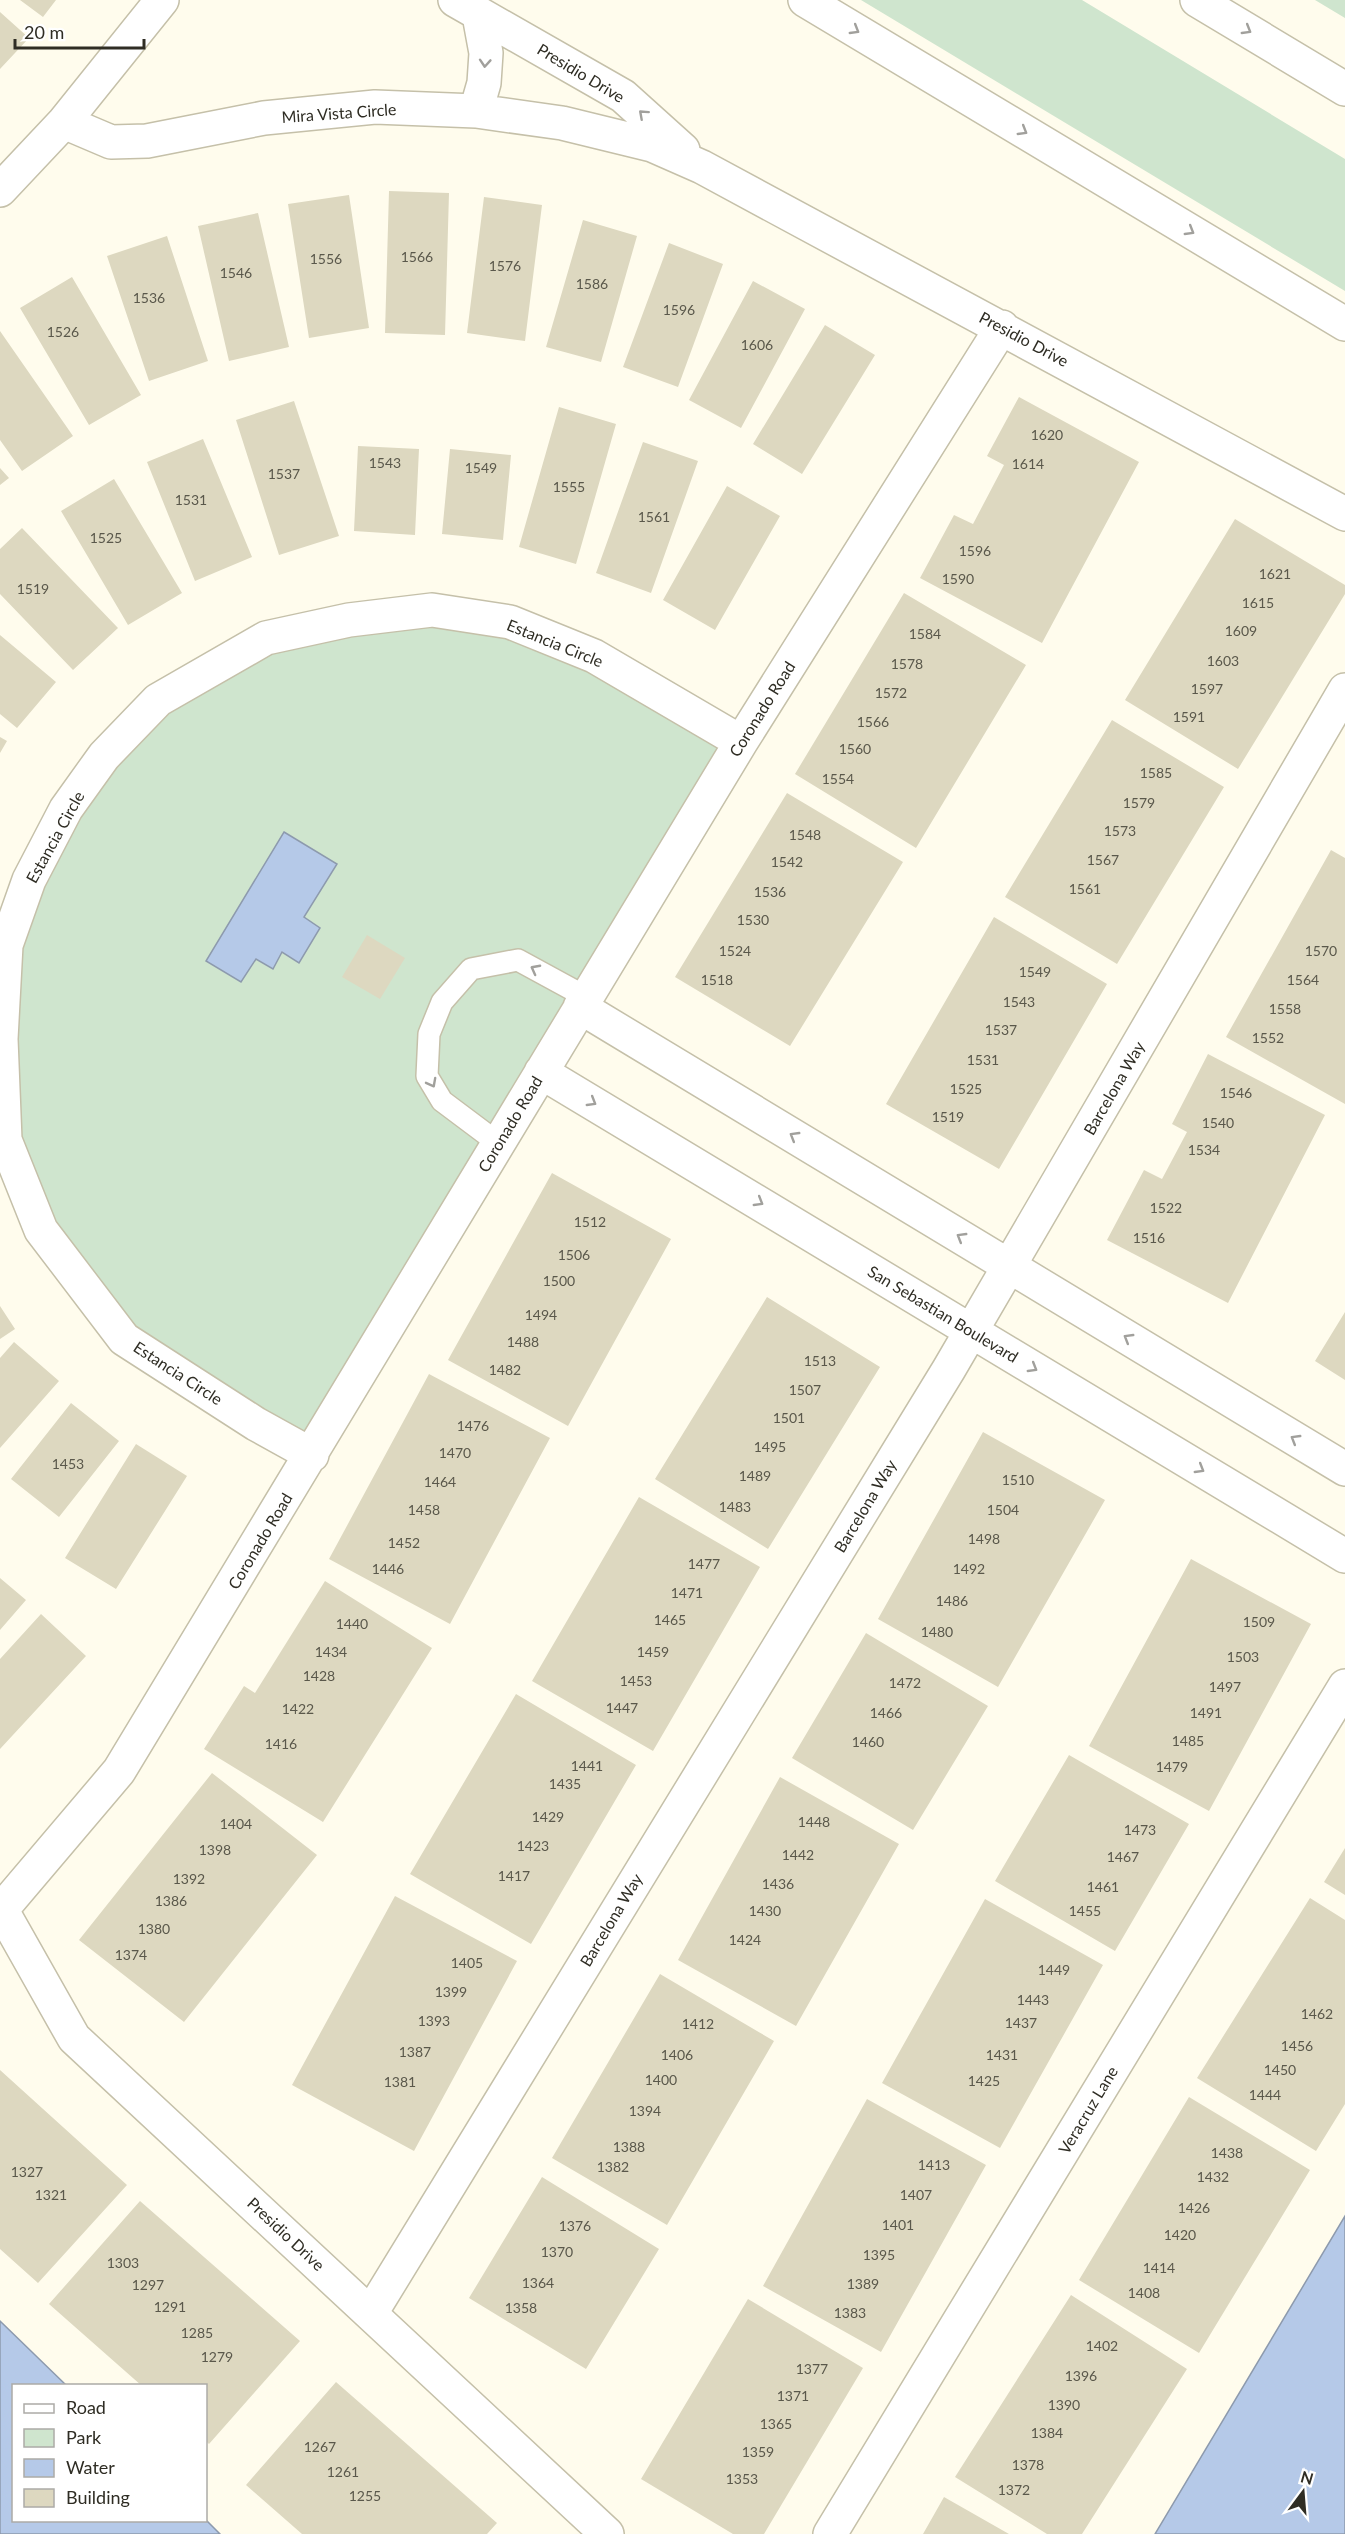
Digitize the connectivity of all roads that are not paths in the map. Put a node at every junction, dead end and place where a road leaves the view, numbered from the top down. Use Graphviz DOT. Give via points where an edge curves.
graph roads {
  1 [pos="162,0"];
  2 [pos="805,0"];
  3 [pos="1197,0"];
  4 [pos="467,7"];
  5 [pos="1345,89"];
  6 [pos="477,111"];
  7 [pos="64,122"];
  8 [pos="652,145"];
  9 [pos="702,166"];
  10 [pos="0,190"];
  11 [pos="1345,324"];
  12 [pos="1002,327"];
  13 [pos="1345,514"];
  14 [pos="1345,690"];
  15 [pos="741,742"];
  16 [pos="583,1002"];
  17 [pos="542,1071"];
  18 [pos="498,1143"];
  19 [pos="1010,1266"];
  20 [pos="972,1331"];
  21 [pos="312,1455"];
  22 [pos="1345,1469"];
  23 [pos="1345,1556"];
  24 [pos="1345,1686"];
  25 [pos="1,1908"];
  26 [pos="371,2313"];
  27 [pos="607,2534"];
  28 [pos="830,2534"];
  1 -- 7 [label="main road"];
  2 -- 11 [label="main road, one-way"];
  3 -- 5 [label="main road, one-way"];
  4 -- 6 [label="main road, Presidio Drive, one-way" via="486,53"];
  9 -- 4 [label="main road, Presidio Drive, one-way" via="623,96"];
  6 -- 7 [label="main road, Mira Vista Circle" via="375,107 264,118 147,141 111,142"];
  6 -- 8 [label="main road, Mira Vista Circle" via="562,123"];
  7 -- 10 [label="main road"];
  8 -- 9 [label="main road, Presidio Drive"];
  9 -- 12 [label="main road, Presidio Drive"];
  12 -- 13 [label="main road, Presidio Drive"];
  12 -- 15 [label="main road, Coronado Road"];
  14 -- 19 [label="main road, Barcelona Way"];
  15 -- 16 [label="main road, Coronado Road"];
  15 -- 21 [label="main road, Estancia Circle" via="594,656 510,622 432,610 349,620 266,638 158,700 104,756 66,809 29,880 6,945 2,1039 5,1140 41,1230 124,1339 256,1424"];
  16 -- 17 [label="main road, Coronado Road"];
  16 -- 18 [label="lane, one-way" via="518,960 471,969 442,1002 429,1034 427,1076 442,1101"];
  19 -- 16 [label="main road, one-way"];
  17 -- 18 [label="main road, Coronado Road"];
  17 -- 20 [label="main road, San Sebastian Boulevard, one-way"];
  18 -- 21 [label="main road, Coronado Road"];
  19 -- 20 [label="main road, Barcelona Way"];
  22 -- 19 [label="main road, one-way"];
  20 -- 23 [label="main road, San Sebastian Boulevard, one-way"];
  20 -- 26 [label="main road, Barcelona Way"];
  21 -- 25 [label="main road, Coronado Road" via="119,1771"];
  24 -- 28 [label="main road, Veracruz Lane"];
  25 -- 26 [label="main road, Presidio Drive" via="74,2038"];
  26 -- 27 [label="main road, Presidio Drive"];
}
